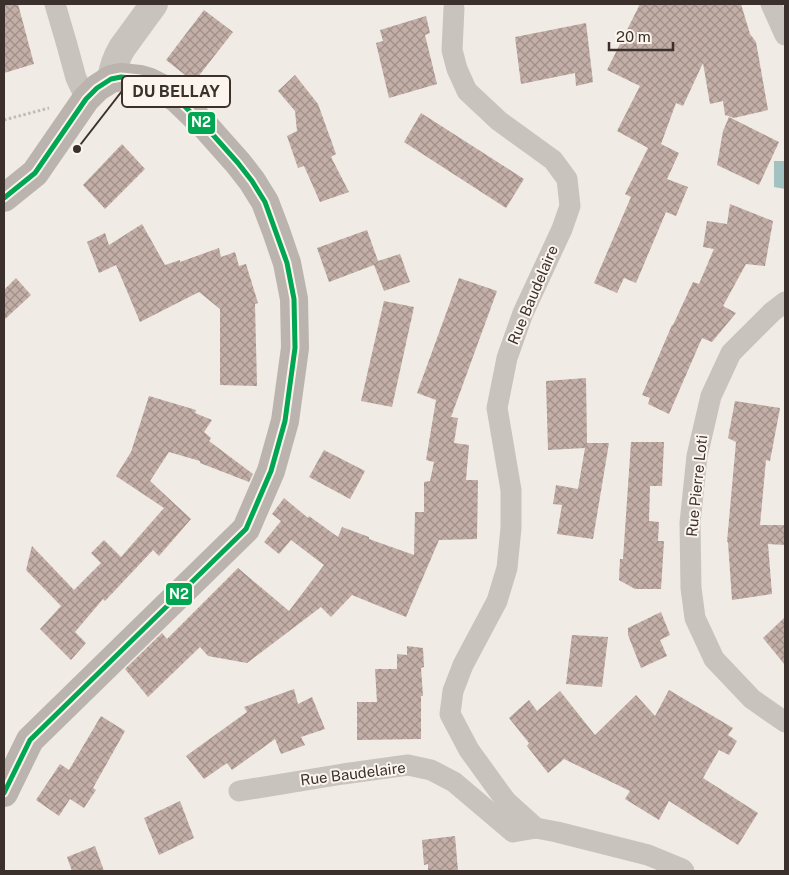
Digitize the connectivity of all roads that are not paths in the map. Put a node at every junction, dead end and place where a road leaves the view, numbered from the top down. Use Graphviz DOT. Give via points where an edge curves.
graph roads {
  1 [pos="55,4"];
  2 [pos="154,4"];
  3 [pos="771,4"];
  4 [pos="454,8"];
  5 [pos="785,36"];
  6 [pos="111,79"];
  7 [pos="86,99"];
  8 [pos="4,198"];
  9 [pos="785,302"];
  10 [pos="785,722"];
  11 [pos="239,791"];
  12 [pos="4,793"];
  13 [pos="536,828"];
  14 [pos="684,871"];
  1 -- 7 [label="street" via="76,78"];
  2 -- 6 [label="street" via="122,48"];
  3 -- 5 [label="street"];
  4 -- 13 [label="street, Rue Baudelaire" via="452,50 468,91 499,121 553,160 567,179 570,206 523,313 508,358 497,408 511,490 507,568 497,600 463,665 453,691 450,714 469,750 506,801"];
  6 -- 7 [label="main road"];
  6 -- 12 [label="main road" via="121,77 150,82 177,99 238,163 265,202 287,263 294,299 295,348 286,412 271,472 246,529 30,740"];
  7 -- 8 [label="main road" via="35,172"];
  9 -- 10 [label="street, Rue Pierre Loti" via="731,353 711,396 697,456 690,523 694,618 714,659 752,699"];
  11 -- 13 [label="street, Rue Baudelaire" via="408,765 431,770 454,782 513,832"];
  13 -- 14 [label="street, Rue Baudelaire" via="648,855"];
}
